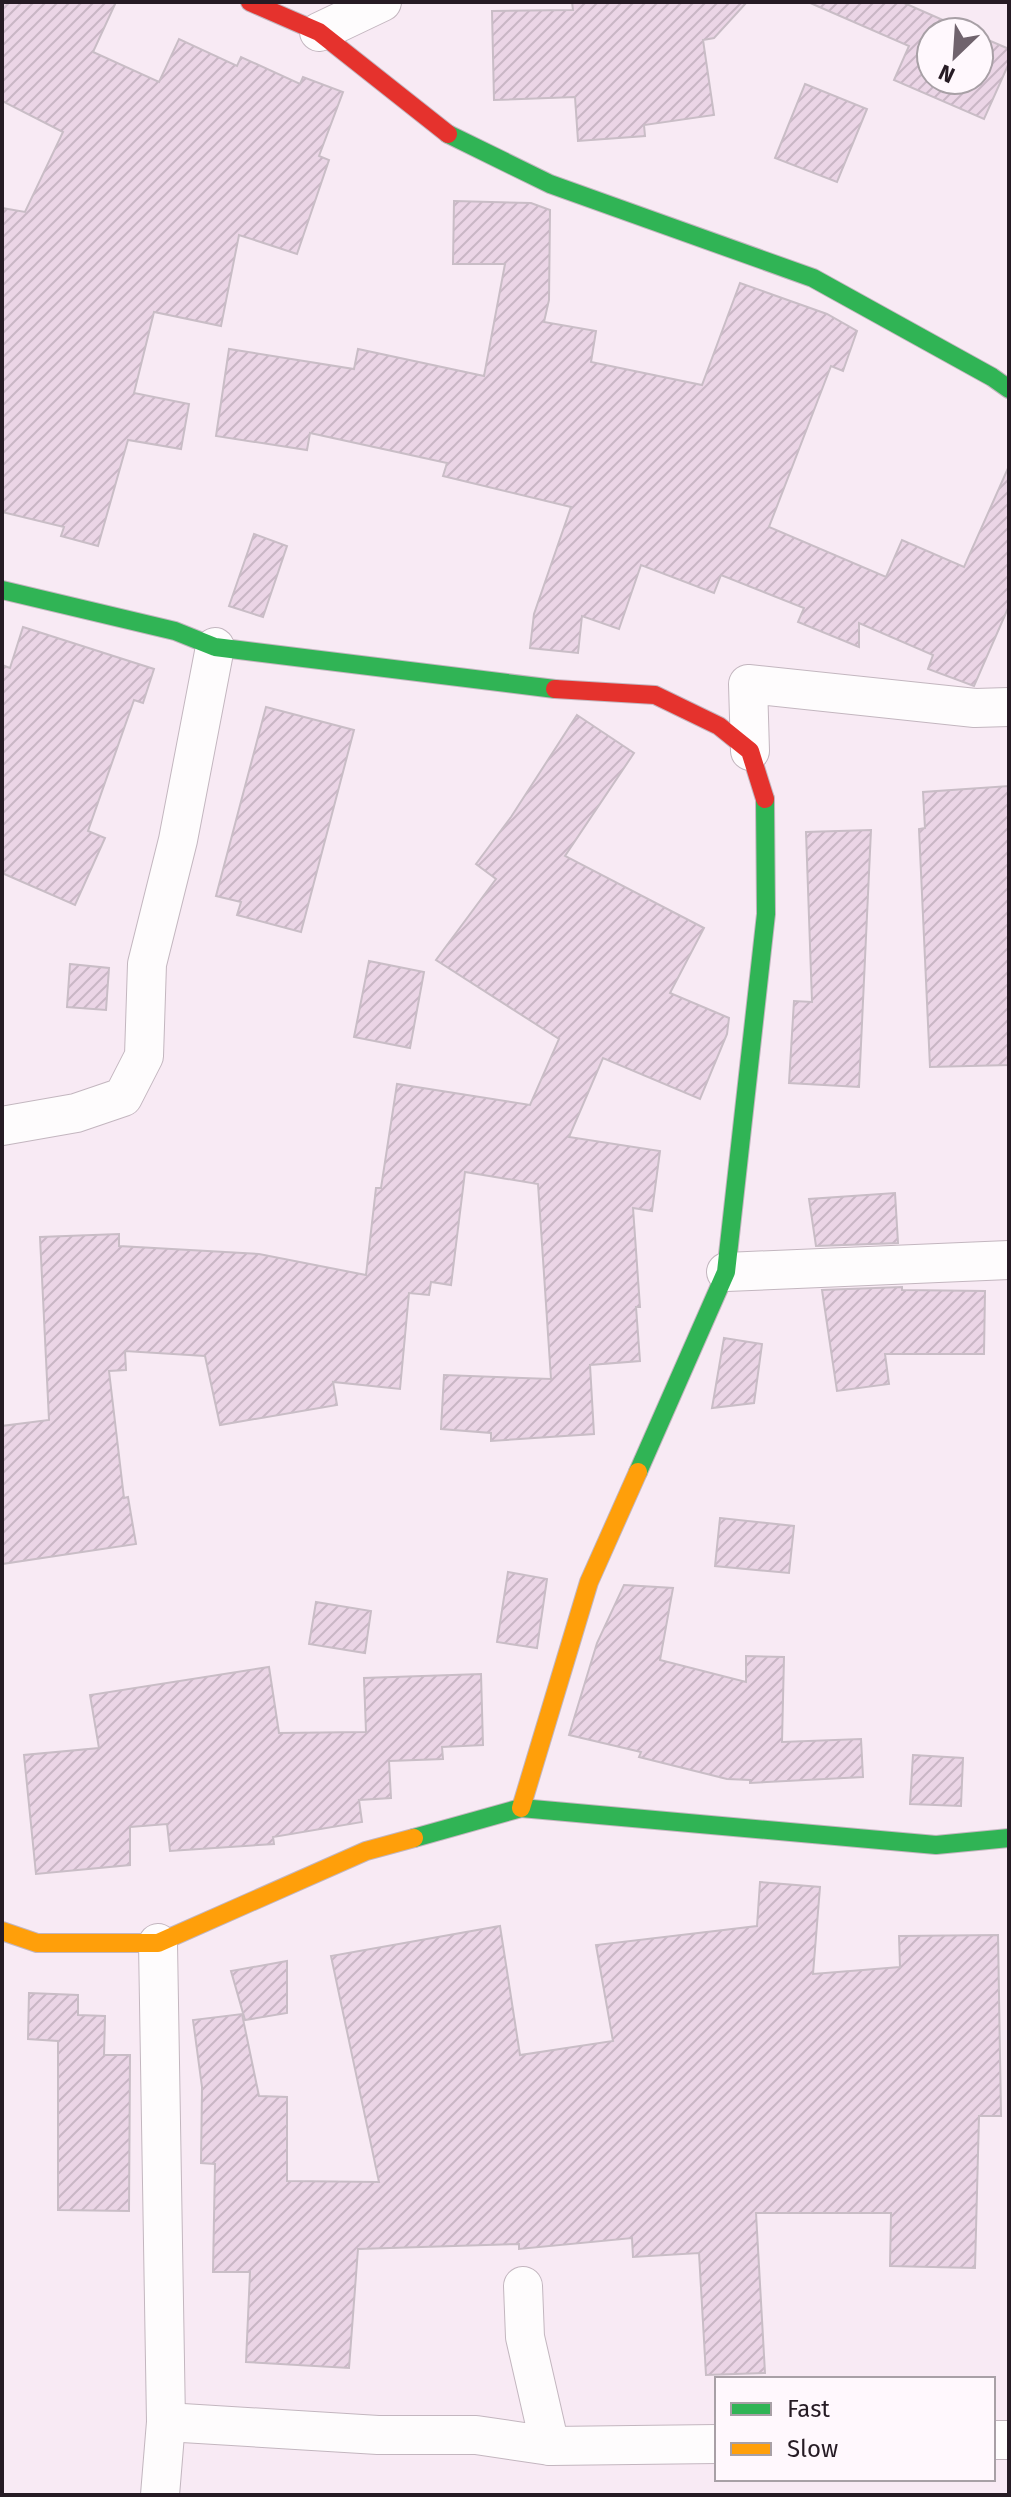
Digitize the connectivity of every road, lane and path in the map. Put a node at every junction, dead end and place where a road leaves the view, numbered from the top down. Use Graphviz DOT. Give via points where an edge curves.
graph roads {
  1 [pos="250,2"];
  2 [pos="382,2"];
  3 [pos="319,32"];
  4 [pos="1009,389"];
  5 [pos="2,590"];
  6 [pos="215,647"];
  7 [pos="1009,707"];
  8 [pos="750,751"];
  9 [pos="2,1126"];
  10 [pos="1009,1260"];
  11 [pos="726,1272"];
  12 [pos="521,1808"];
  13 [pos="1009,1838"];
  14 [pos="2,1931"];
  15 [pos="158,1943"];
  16 [pos="523,2286"];
  17 [pos="166,2422"];
  18 [pos="715,2444"];
  19 [pos="550,2446"];
  20 [pos="160,2495"];
  1 -- 3 [label="street"];
  2 -- 3 [label="street"];
  3 -- 4 [label="street" via="454,139 550,184 813,278"];
  5 -- 6 [label="street" via="175,631"];
  6 -- 8 [label="street" via="545,688 655,695 719,726"];
  6 -- 9 [label="street" via="178,840 147,964 144,1056 123,1097 76,1113"];
  7 -- 8 [label="street" via="748,684"];
  8 -- 11 [label="street" via="765,794 766,914"];
  10 -- 11 [label="street"];
  11 -- 12 [label="street" via="589,1582"];
  12 -- 13 [label="street" via="936,1845"];
  12 -- 15 [label="street" via="366,1851"];
  14 -- 15 [label="street" via="37,1943"];
  15 -- 17 [label="street"];
  16 -- 19 [label="street" via="525,2337"];
  17 -- 19 [label="street" via="378,2435 476,2435"];
  17 -- 20 [label="street"];
  18 -- 19 [label="street"];
}
